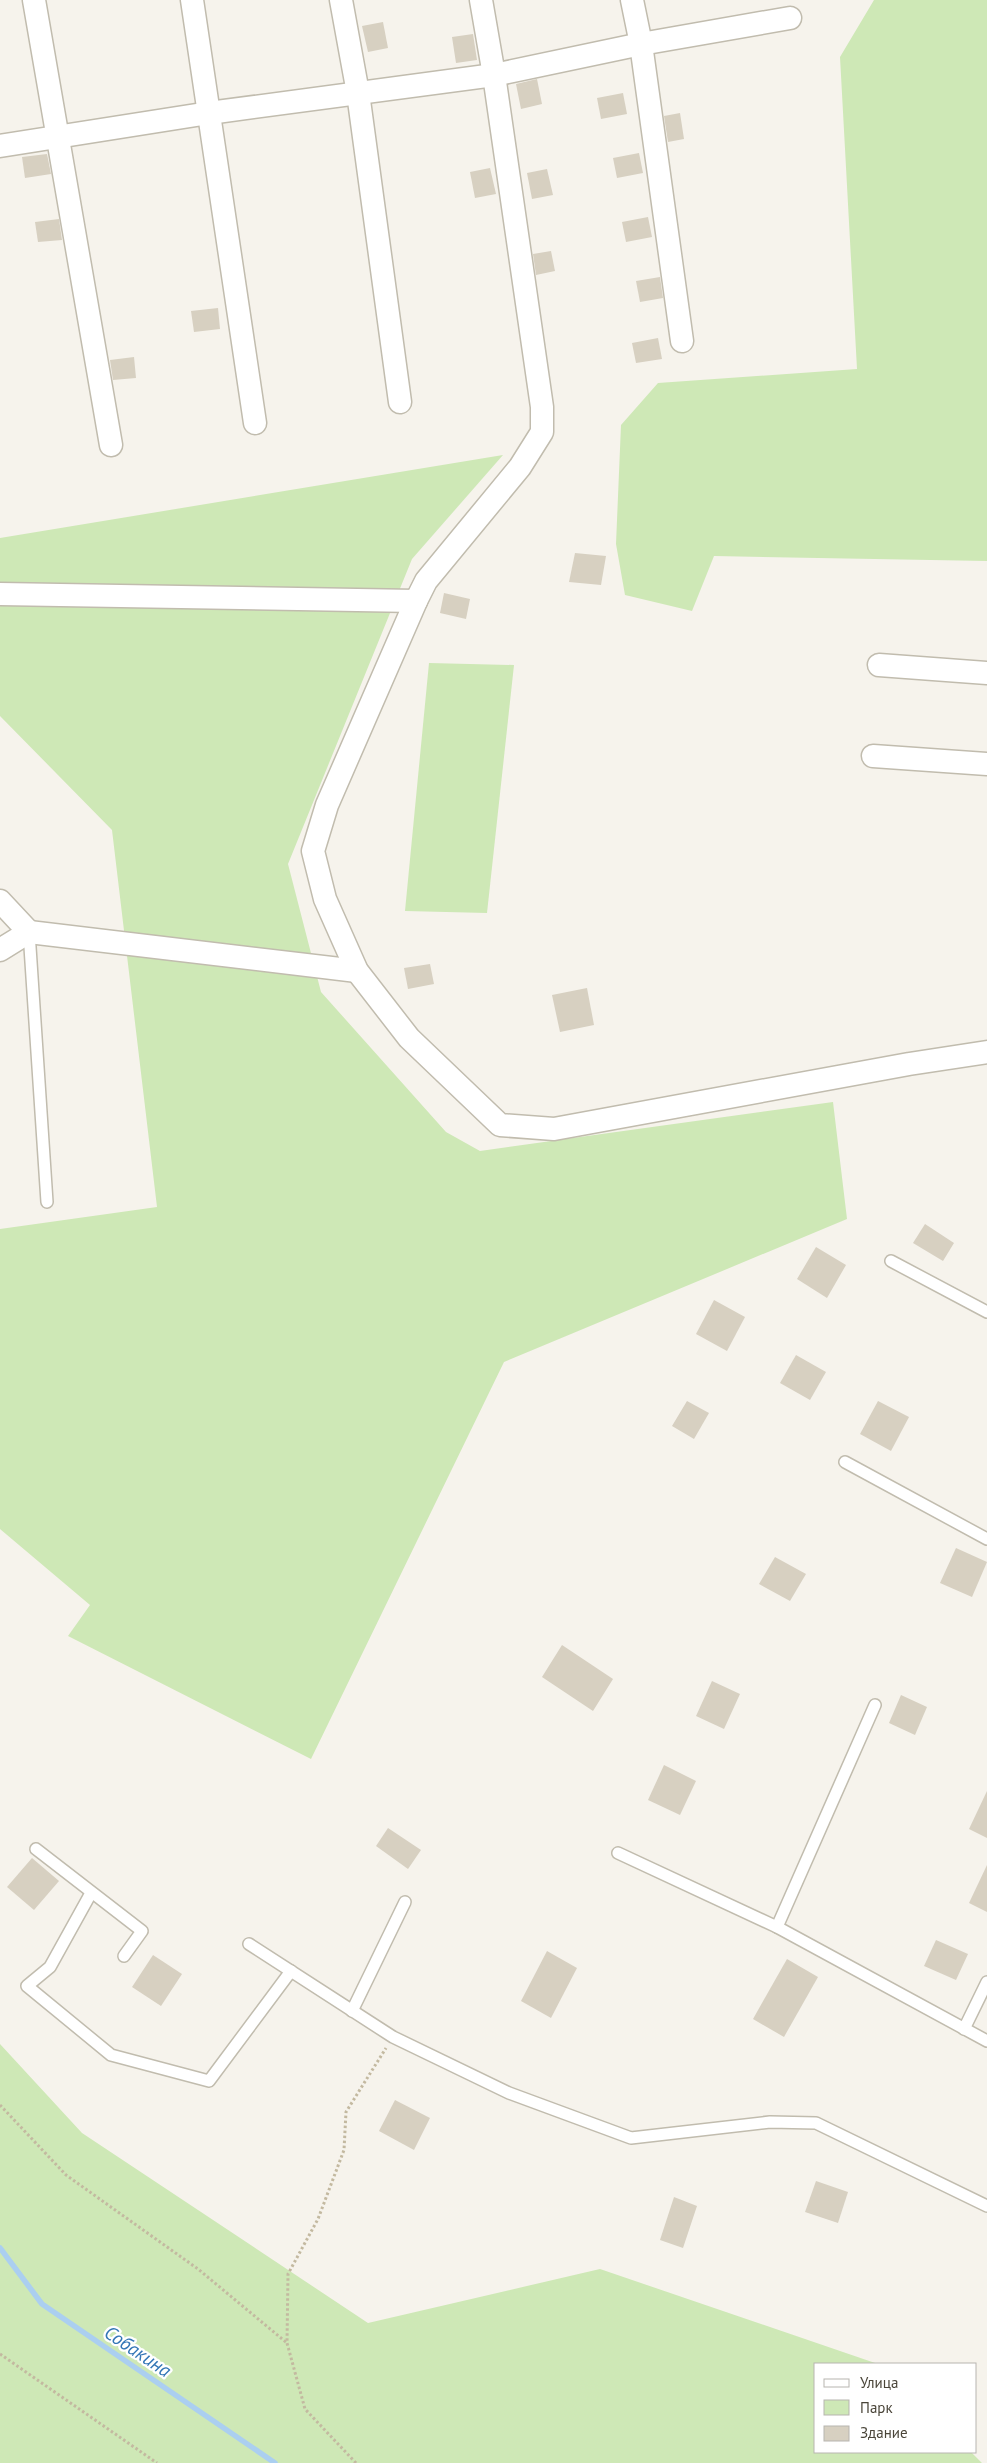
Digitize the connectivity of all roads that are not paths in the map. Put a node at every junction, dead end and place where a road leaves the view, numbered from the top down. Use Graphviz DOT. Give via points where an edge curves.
graph roads {
  1 [pos="34,0"];
  2 [pos="192,0"];
  3 [pos="340,0"];
  4 [pos="481,0"];
  5 [pos="632,0"];
  6 [pos="790,18"];
  7 [pos="641,44"];
  8 [pos="494,75"];
  9 [pos="358,93"];
  10 [pos="209,113"];
  11 [pos="59,136"];
  12 [pos="0,146"];
  13 [pos="682,341"];
  14 [pos="400,402"];
  15 [pos="255,423"];
  16 [pos="111,446"];
  17 [pos="0,594"];
  18 [pos="416,601"];
  19 [pos="879,665"];
  20 [pos="987,673"];
  21 [pos="873,756"];
  22 [pos="987,764"];
  23 [pos="0,901"];
  24 [pos="29,932"];
  25 [pos="0,950"];
  26 [pos="357,971"];
  27 [pos="987,1052"];
  28 [pos="47,1202"];
  29 [pos="891,1262"];
  30 [pos="987,1312"];
  31 [pos="845,1462"];
  32 [pos="987,1539"];
  33 [pos="875,1705"];
  34 [pos="36,1849"];
  35 [pos="618,1853"];
  36 [pos="91,1893"];
  37 [pos="405,1902"];
  38 [pos="777,1927"];
  39 [pos="249,1944"];
  40 [pos="124,1956"];
  41 [pos="291,1971"];
  42 [pos="987,1982"];
  43 [pos="352,2011"];
  44 [pos="964,2029"];
  45 [pos="987,2040"];
  46 [pos="987,2206"];
  1 -- 11 [label="street"];
  2 -- 10 [label="street"];
  3 -- 9 [label="street"];
  4 -- 8 [label="street"];
  5 -- 7 [label="street"];
  6 -- 7 [label="street"];
  7 -- 8 [label="street"];
  7 -- 13 [label="street"];
  8 -- 9 [label="street"];
  8 -- 18 [label="street" via="542,407 542,432 520,468 426,581"];
  9 -- 10 [label="street"];
  9 -- 14 [label="street"];
  10 -- 11 [label="street"];
  10 -- 15 [label="street"];
  11 -- 12 [label="street"];
  11 -- 16 [label="street"];
  17 -- 18 [label="street"];
  18 -- 26 [label="street" via="327,805 313,851 325,899"];
  19 -- 20 [label="street"];
  21 -- 22 [label="street"];
  23 -- 24 [label="street"];
  24 -- 25 [label="street"];
  24 -- 26 [label="street"];
  24 -- 28 [label="lane"];
  26 -- 27 [label="street" via="409,1038 500,1125 554,1128"];
  29 -- 30 [label="lane"];
  31 -- 32 [label="lane"];
  33 -- 38 [label="lane"];
  34 -- 36 [label="lane"];
  35 -- 38 [label="lane"];
  36 -- 40 [label="lane" via="142,1931"];
  36 -- 41 [label="lane" via="50,1967 27,1986 111,2055 209,2081"];
  37 -- 43 [label="lane"];
  38 -- 44 [label="lane"];
  39 -- 41 [label="lane"];
  41 -- 43 [label="lane"];
  42 -- 44 [label="lane"];
  43 -- 46 [label="lane" via="393,2037 509,2093 632,2138 770,2122 816,2122"];
  44 -- 45 [label="lane"];
}
